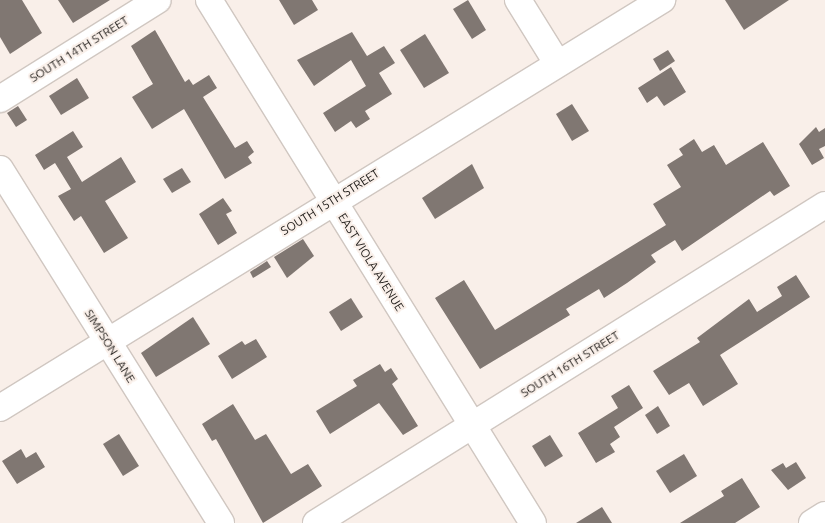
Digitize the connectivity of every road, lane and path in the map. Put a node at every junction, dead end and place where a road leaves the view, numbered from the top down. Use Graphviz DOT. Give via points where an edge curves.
graph roads {
  1 [pos="158,0"];
  2 [pos="209,0"];
  3 [pos="518,0"];
  4 [pos="662,0"];
  5 [pos="558,63"];
  6 [pos="0,99"];
  7 [pos="0,169"];
  8 [pos="332,199"];
  9 [pos="825,206"];
  10 [pos="107,340"];
  11 [pos="0,408"];
  12 [pos="472,425"];
  13 [pos="825,515"];
  14 [pos="221,523"];
  15 [pos="316,523"];
  16 [pos="534,523"];
  17 [pos="812,523"];
  1 -- 6 [label="street, SOUTH 14TH STREET"];
  2 -- 8 [label="street, EAST VIOLA AVENUE"];
  3 -- 5 [label="street"];
  4 -- 5 [label="street, SOUTH 15TH STREET"];
  5 -- 8 [label="street, SOUTH 15TH STREET"];
  7 -- 10 [label="street, SIMPSON LANE"];
  8 -- 10 [label="street, SOUTH 15TH STREET"];
  8 -- 12 [label="street, EAST VIOLA AVENUE"];
  9 -- 12 [label="street, SOUTH 16TH STREET"];
  10 -- 11 [label="street, SOUTH 15TH STREET"];
  10 -- 14 [label="street, SIMPSON LANE"];
  12 -- 15 [label="street, SOUTH 16TH STREET"];
  12 -- 16 [label="street, EAST VIOLA AVENUE"];
  13 -- 17 [label="street"];
}
